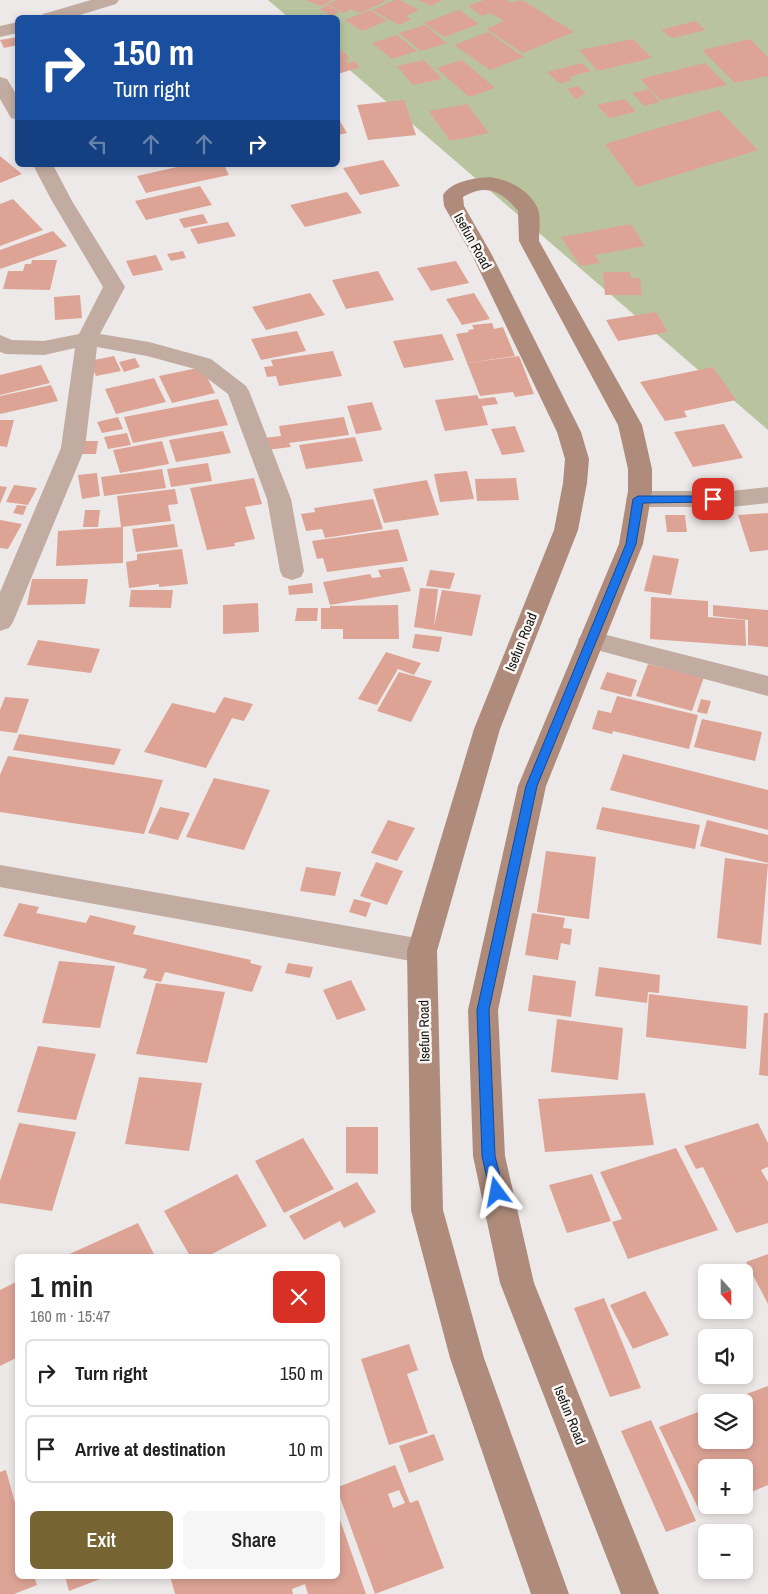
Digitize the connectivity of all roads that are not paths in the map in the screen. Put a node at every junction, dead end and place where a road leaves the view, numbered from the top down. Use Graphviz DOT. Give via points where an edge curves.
graph roads {
  1 [pos="110,0"];
  2 [pos="59,15"];
  3 [pos="15,28"];
  4 [pos="0,32"];
  5 [pos="0,83"];
  6 [pos="15,109"];
  7 [pos="45,167"];
  8 [pos="87,339"];
  9 [pos="2,346"];
  10 [pos="768,496"];
  11 [pos="638,499"];
  12 [pos="292,572"];
  13 [pos="0,622"];
  14 [pos="592,640"];
  15 [pos="768,686"];
  16 [pos="0,876"];
  17 [pos="422,951"];
  18 [pos="550,1594"];
  19 [pos="640,1594"];
  1 -- 2 [label="street"];
  3 -- 4 [label="street"];
  5 -- 6 [label="street"];
  7 -- 8 [label="street" via="114,287"];
  8 -- 9 [label="street" via="44,348"];
  8 -- 12 [label="street" via="149,349 204,364 238,391 279,499"];
  8 -- 13 [label="street" via="73,448"];
  10 -- 11 [label="street"];
  11 -- 14 [label="street, Isefun Road" via="631,544"];
  11 -- 17 [label="street, Isefun Road" via="640,469 630,425 529,241 528,210 511,191 497,184 463,187 453,195 454,206 482,255 564,423 577,459 566,530 487,729"];
  14 -- 15 [label="street"];
  14 -- 19 [label="street, Isefun Road" via="532,786 483,1010 489,1156 518,1283"];
  16 -- 17 [label="street"];
  17 -- 18 [label="street, Isefun Road" via="427,1210 467,1358"];
}
